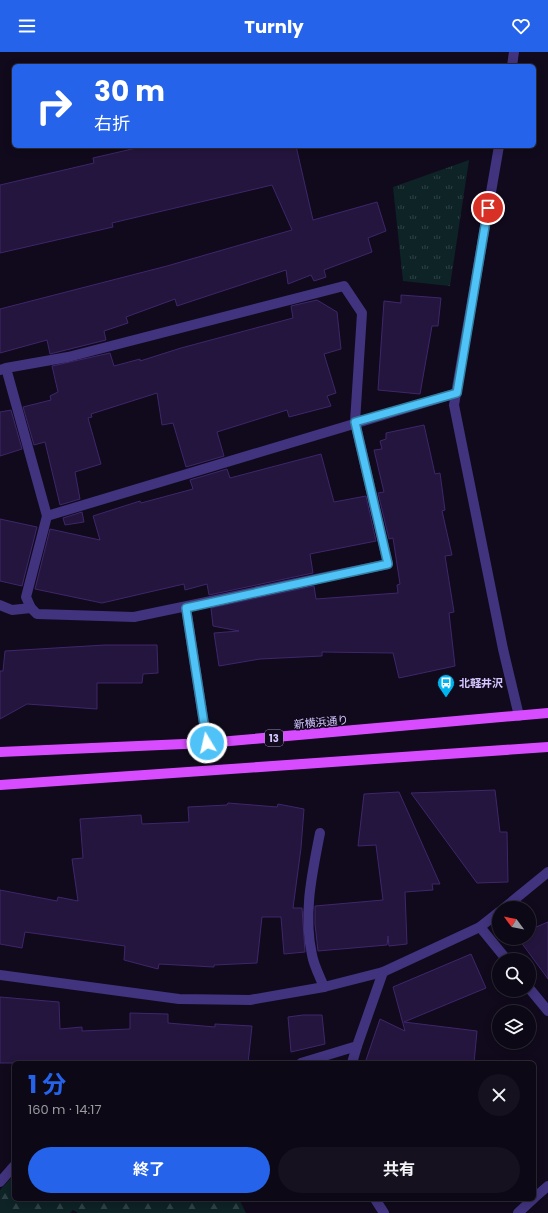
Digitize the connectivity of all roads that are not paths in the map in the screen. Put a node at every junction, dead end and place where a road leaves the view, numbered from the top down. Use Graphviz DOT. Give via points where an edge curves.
graph roads {
  1 [pos="514,52"];
  2 [pos="512,64"];
  3 [pos="498,148"];
  4 [pos="3,369"];
  5 [pos="457,393"];
  6 [pos="355,422"];
  7 [pos="47,516"];
  8 [pos="0,605"];
  9 [pos="31,608"];
  10 [pos="186,608"];
  11 [pos="548,713"];
  12 [pos="519,716"];
  13 [pos="207,743"];
  14 [pos="548,747"];
  15 [pos="0,752"];
  16 [pos="0,785"];
  17 [pos="320,833"];
  18 [pos="548,872"];
  19 [pos="513,901"];
  20 [pos="492,918"];
  21 [pos="480,927"];
  22 [pos="501,953"];
  23 [pos="383,972"];
  24 [pos="0,975"];
  25 [pos="324,987"];
  26 [pos="536,996"];
  27 [pos="548,1011"];
  28 [pos="357,1046"];
  29 [pos="308,1061"];
  30 [pos="353,1061"];
  31 [pos="12,1168"];
  32 [pos="0,1182"];
  33 [pos="548,1186"];
  34 [pos="536,1196"];
  35 [pos="376,1201"];
  36 [pos="530,1201"];
  37 [pos="384,1213"];
  38 [pos="518,1213"];
  1 -- 2 [label="street"];
  3 -- 5 [label="street"];
  4 -- 6 [label="street" via="68,357 344,286 362,313"];
  4 -- 7 [label="street"];
  5 -- 6 [label="street"];
  5 -- 12 [label="street" via="454,405"];
  6 -- 7 [label="street"];
  6 -- 10 [label="street" via="388,564"];
  7 -- 9 [label="street" via="26,597"];
  8 -- 9 [label="street" via="12,610"];
  9 -- 10 [label="street" via="37,614 134,617"];
  10 -- 13 [label="street"];
  11 -- 12 [label="main road, 新横浜通り / 13"];
  12 -- 13 [label="main road, 新横浜通り / 13"];
  13 -- 15 [label="main road, 新横浜通り / 13"];
  14 -- 16 [label="main road"];
  17 -- 25 [label="street" via="307,919 312,956"];
  18 -- 19 [label="street"];
  20 -- 21 [label="street"];
  21 -- 22 [label="street"];
  21 -- 23 [label="street"];
  23 -- 25 [label="street"];
  23 -- 28 [label="street"];
  24 -- 25 [label="street" via="179,999 250,1000"];
  26 -- 27 [label="street"];
  28 -- 29 [label="street"];
  28 -- 30 [label="street"];
  31 -- 32 [label="street"];
  33 -- 34 [label="street"];
  35 -- 37 [label="street"];
  36 -- 38 [label="street"];
}
